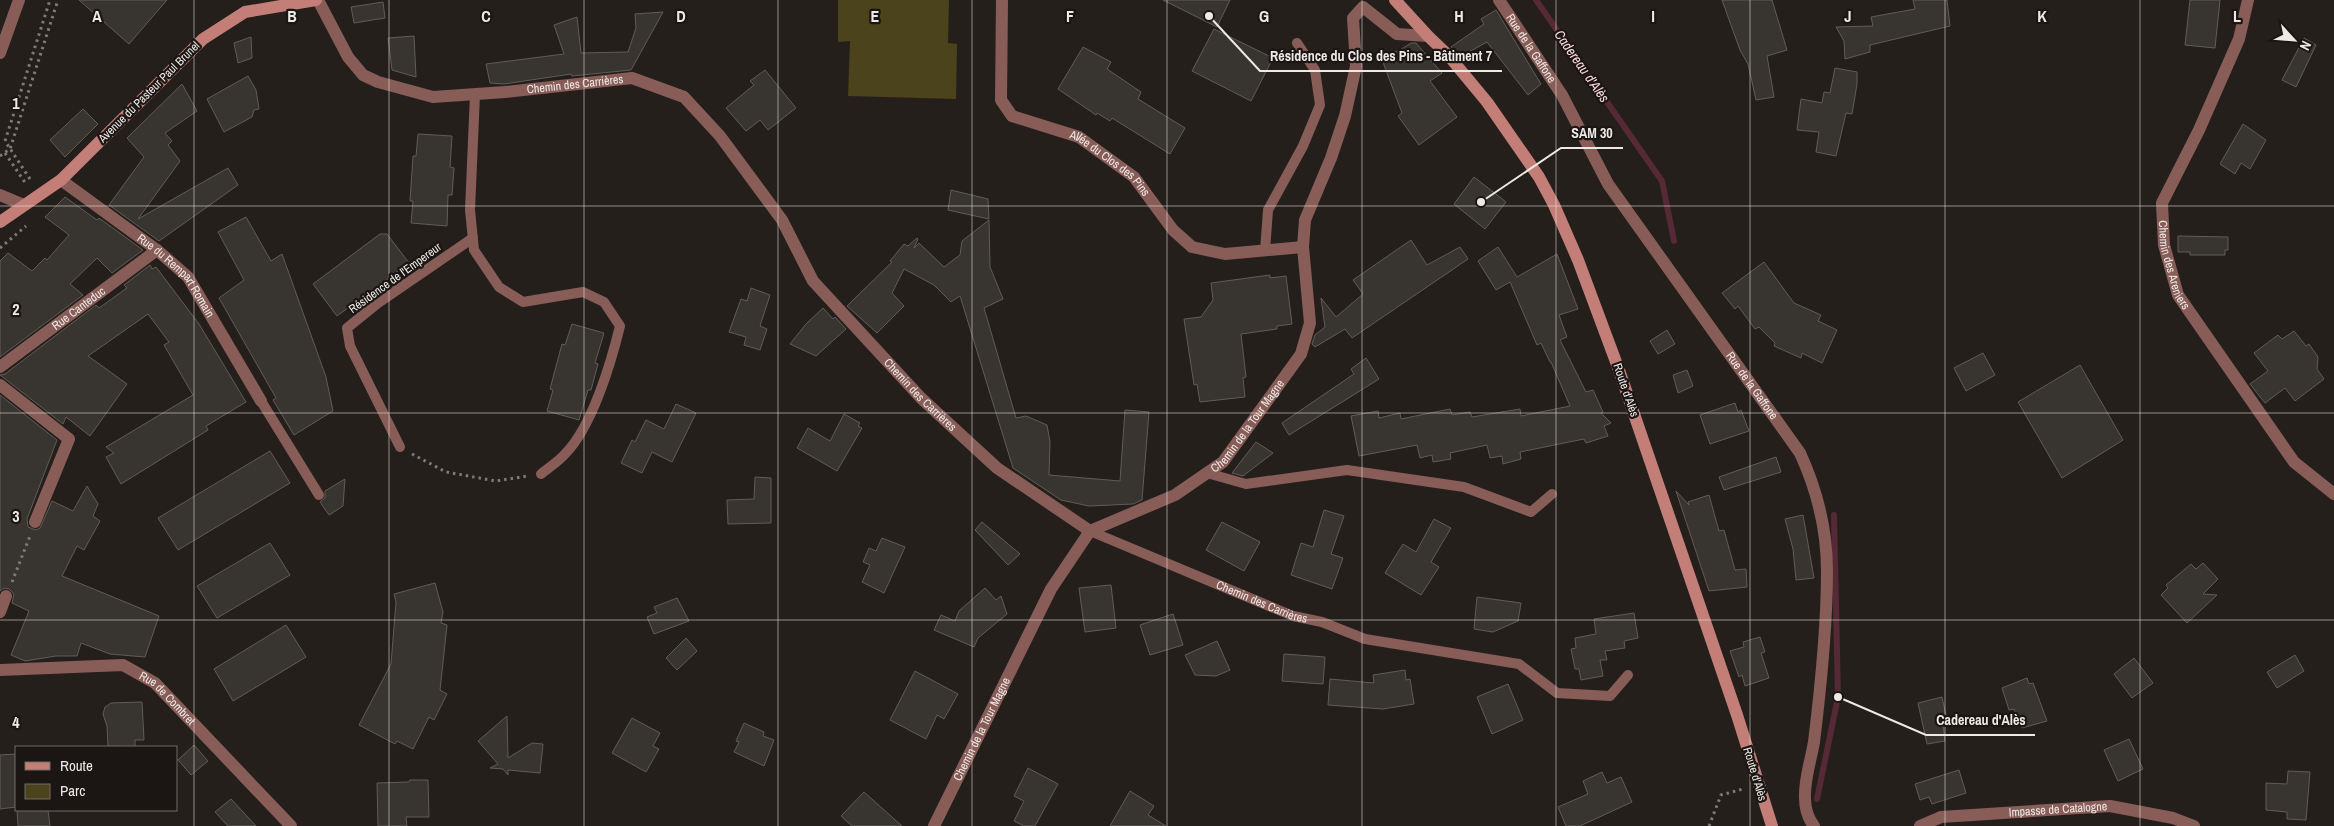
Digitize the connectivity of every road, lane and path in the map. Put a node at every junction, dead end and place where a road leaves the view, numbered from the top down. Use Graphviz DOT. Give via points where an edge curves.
graph roads {
  1 [pos="19,0"];
  2 [pos="50,0"];
  3 [pos="58,0"];
  4 [pos="317,0"];
  5 [pos="1002,0"];
  6 [pos="1395,0"];
  7 [pos="1499,0"];
  8 [pos="2248,0"];
  9 [pos="1428,36"];
  10 [pos="1297,42"];
  11 [pos="0,53"];
  12 [pos="475,94"];
  13 [pos="10,149"];
  14 [pos="5,153"];
  15 [pos="0,156"];
  16 [pos="30,179"];
  17 [pos="61,180"];
  18 [pos="0,195"];
  19 [pos="30,201"];
  20 [pos="0,222"];
  21 [pos="473,238"];
  22 [pos="1303,247"];
  23 [pos="157,250"];
  24 [pos="1265,251"];
  25 [pos="0,367"];
  26 [pos="0,385"];
  27 [pos="261,401"];
  28 [pos="400,447"];
  29 [pos="1207,473"];
  30 [pos="541,474"];
  31 [pos="1552,494"];
  32 [pos="2334,494"];
  33 [pos="319,495"];
  34 [pos="36,522"];
  35 [pos="1090,531"];
  36 [pos="6,596"];
  37 [pos="0,612"];
  38 [pos="0,670"];
  39 [pos="1628,675"];
  40 [pos="1758,786"];
  41 [pos="291,826"];
  42 [pos="934,826"];
  43 [pos="1708,826"];
  44 [pos="1772,826"];
  45 [pos="1814,826"];
  46 [pos="1920,826"];
  47 [pos="2194,826"];
  1 -- 11 [label="street"];
  2 -- 13 [label="path" via="6,141"];
  3 -- 13 [label="path"];
  4 -- 12 [label="street, Chemin des Carrières" via="348,57 363,75 433,97"];
  4 -- 17 [label="main road, Avenue du Pasteur Paul Brunel" via="245,12 203,39"];
  5 -- 24 [label="street, Allée du Clos des Pins" via="1000,100 1012,116 1079,137 1134,176 1173,230 1192,247 1225,254"];
  6 -- 9 [label="main road, Route d'Alès"];
  7 -- 45 [label="street, Rue de la Gaffone" via="1562,95 1608,184 1800,453 1812,477 1821,510 1827,568 1826,623 1814,743 1804,797 1807,817"];
  8 -- 32 [label="street, Chemin des Areniers" via="2239,39 2162,203 2164,245 2178,295 2294,462"];
  9 -- 22 [label="street, Chemin de la Tour Magne" via="1397,34 1362,7 1353,18 1356,66 1345,116 1304,220"];
  9 -- 40 [label="main road, Route d'Alès" via="1476,88 1522,152 1539,177 1567,232 1619,370 1737,715"];
  10 -- 24 [label="lane" via="1315,70 1320,105 1304,146 1268,210"];
  12 -- 21 [label="lane" via="470,210"];
  12 -- 35 [label="street, Chemin des Carrières" via="632,78 684,97 720,136 782,220 813,281 921,398 997,468"];
  13 -- 14 [label="path"];
  13 -- 16 [label="path"];
  14 -- 15 [label="path"];
  14 -- 19 [label="path"];
  17 -- 19 [label="main road, Avenue du Pasteur Paul Brunel"];
  17 -- 23 [label="street, Rue du Rempart Romain"];
  18 -- 19 [label="street"];
  19 -- 20 [label="main road, Avenue du Pasteur Paul Brunel"];
  21 -- 28 [label="lane, Résidence de l'Empereur" via="347,328 350,346"];
  21 -- 30 [label="lane" via="474,250 499,287 523,302 583,292 604,302 620,326 612,357 582,430 565,454"];
  22 -- 24 [label="street, Allée du Clos des Pins"];
  22 -- 29 [label="street, Chemin de la Tour Magne" via="1310,323 1301,354 1223,462"];
  23 -- 25 [label="street, Rue Canteduc"];
  23 -- 27 [label="street, Rue du Rempart Romain" via="188,277"];
  26 -- 34 [label="street" via="69,439"];
  27 -- 33 [label="lane"];
  28 -- 30 [label="path" via="446,472 496,482"];
  29 -- 31 [label="lane" via="1246,484 1347,470 1464,487 1531,512"];
  29 -- 35 [label="street, Chemin de la Tour Magne" via="1175,495"];
  34 -- 36 [label="path"];
  35 -- 39 [label="lane, Chemin des Carrières" via="1293,616 1322,622 1365,638 1519,664 1557,693 1610,696"];
  35 -- 42 [label="street, Chemin de la Tour Magne" via="1050,589"];
  36 -- 37 [label="street"];
  38 -- 41 [label="street, Rue de Combret" via="123,665 156,683"];
  40 -- 43 [label="path" via="1721,794"];
  40 -- 44 [label="main road, Route d'Alès"];
  46 -- 47 [label="street, Impasse de Catalogne" via="1941,817 2110,806 2173,818"];
}
